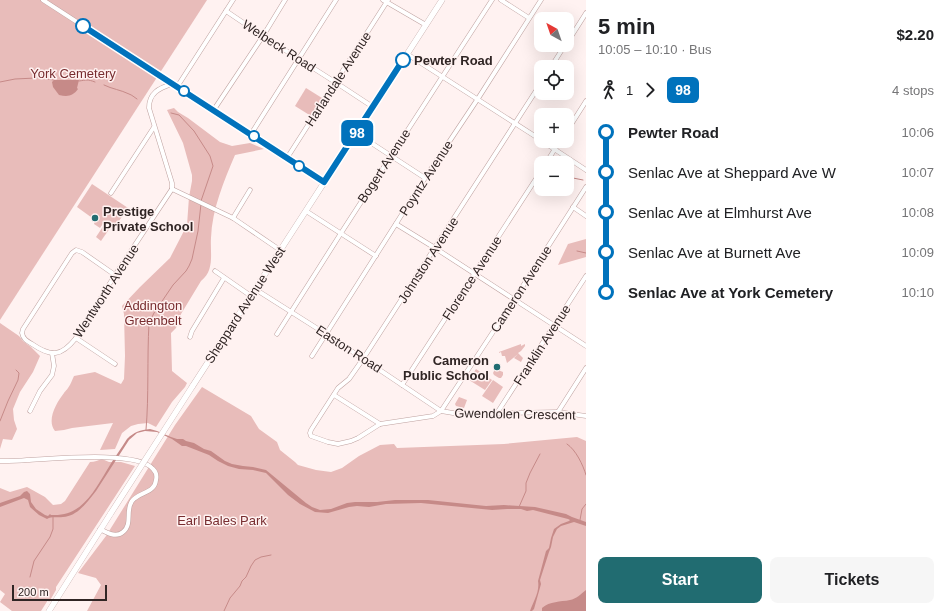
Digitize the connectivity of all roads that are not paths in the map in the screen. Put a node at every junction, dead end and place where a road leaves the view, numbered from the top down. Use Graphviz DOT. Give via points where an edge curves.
graph roads {
  1 [pos="43,0"];
  2 [pos="233,0"];
  3 [pos="285,0"];
  4 [pos="336,0"];
  5 [pos="442,0"];
  6 [pos="492,0"];
  7 [pos="501,0"];
  8 [pos="541,0"];
  9 [pos="386,1"];
  10 [pos="226,11"];
  11 [pos="586,13"];
  12 [pos="529,18"];
  13 [pos="426,25"];
  14 [pos="574,32"];
  15 [pos="263,36"];
  16 [pos="407,54"];
  17 [pos="299,60"];
  18 [pos="442,77"];
  19 [pos="335,82"];
  20 [pos="172,84"];
  21 [pos="178,87"];
  22 [pos="534,94"];
  23 [pos="477,99"];
  24 [pos="586,101"];
  25 [pos="373,107"];
  26 [pos="213,111"];
  27 [pos="574,120"];
  28 [pos="515,123"];
  29 [pos="154,127"];
  30 [pos="356,133"];
  31 [pos="251,134"];
  32 [pos="534,136"];
  33 [pos="552,148"];
  34 [pos="555,150"];
  35 [pos="391,155"];
  36 [pos="551,156"];
  37 [pos="287,158"];
  38 [pos="586,170"];
  39 [pos="425,178"];
  40 [pos="324,182"];
  41 [pos="534,182"];
  42 [pos="586,188"];
  43 [pos="172,189"];
  44 [pos="250,190"];
  45 [pos="111,193"];
  46 [pos="573,207"];
  47 [pos="306,210"];
  48 [pos="586,216"];
  49 [pos="233,218"];
  50 [pos="396,224"];
  51 [pos="341,233"];
  52 [pos="436,248"];
  53 [pos="280,250"];
  54 [pos="376,256"];
  55 [pos="215,271"];
  56 [pos="474,273"];
  57 [pos="116,275"];
  58 [pos="586,276"];
  59 [pos="224,278"];
  60 [pos="255,289"];
  61 [pos="251,296"];
  62 [pos="514,300"];
  63 [pos="291,313"];
  64 [pos="554,325"];
  65 [pos="277,334"];
  66 [pos="326,334"];
  67 [pos="190,337"];
  68 [pos="76,338"];
  69 [pos="586,346"];
  70 [pos="52,354"];
  71 [pos="312,356"];
  72 [pos="364,359"];
  73 [pos="115,364"];
  74 [pos="586,368"];
  75 [pos="402,384"];
  76 [pos="334,395"];
  77 [pos="30,411"];
  78 [pos="441,411"];
  79 [pos="558,412"];
  80 [pos="497,413"];
  81 [pos="586,416"];
  82 [pos="380,424"];
  83 [pos="310,433"];
  84 [pos="0,461"];
  85 [pos="100,529"];
  86 [pos="48,611"];
  1 -- 20 [label="street"];
  2 -- 10 [label="street"];
  3 -- 15 [label="street"];
  4 -- 17 [label="street"];
  5 -- 13 [label="main road, Sheppard Avenue West"];
  6 -- 18 [label="street, Bogert Avenue"];
  7 -- 12 [label="street"];
  8 -- 12 [label="street, Poyntz Avenue"];
  9 -- 13 [label="street"];
  9 -- 19 [label="street, Harlandale Avenue"];
  10 -- 15 [label="street, Welbeck Road"];
  10 -- 21 [label="street"];
  11 -- 14 [label="street"];
  12 -- 23 [label="street, Poyntz Avenue"];
  13 -- 16 [label="main road, Sheppard Avenue West"];
  15 -- 17 [label="street, Welbeck Road"];
  15 -- 26 [label="street"];
  16 -- 18 [label="street"];
  16 -- 25 [label="main road, Sheppard Avenue West"];
  17 -- 19 [label="street, Welbeck Road"];
  17 -- 31 [label="street"];
  18 -- 23 [label="street"];
  18 -- 35 [label="street, Bogert Avenue"];
  19 -- 25 [label="street, Welbeck Road"];
  19 -- 37 [label="street, Harlandale Avenue"];
  20 -- 21 [label="street"];
  20 -- 29 [label="street" via="152,95 149,101 148,108"];
  21 -- 26 [label="street"];
  22 -- 28 [label="street, Johnston Avenue"];
  23 -- 28 [label="street"];
  23 -- 39 [label="street, Poyntz Avenue"];
  24 -- 27 [label="street"];
  25 -- 30 [label="main road, Sheppard Avenue West"];
  26 -- 31 [label="street"];
  28 -- 32 [label="street"];
  28 -- 52 [label="street, Johnston Avenue"];
  29 -- 43 [label="street"];
  29 -- 45 [label="street"];
  30 -- 35 [label="street"];
  30 -- 40 [label="main road, Sheppard Avenue West"];
  31 -- 37 [label="street"];
  33 -- 34 [label="street"];
  34 -- 36 [label="street"];
  34 -- 38 [label="street"];
  35 -- 39 [label="street"];
  35 -- 51 [label="street, Bogert Avenue"];
  37 -- 40 [label="street"];
  39 -- 50 [label="street, Poyntz Avenue"];
  40 -- 47 [label="main road, Sheppard Avenue West"];
  41 -- 56 [label="street, Florence Avenue"];
  42 -- 46 [label="street, Cameron Avenue"];
  43 -- 49 [label="street"];
  43 -- 57 [label="street, Wentworth Avenue"];
  44 -- 49 [label="street"];
  46 -- 48 [label="street"];
  46 -- 62 [label="street, Cameron Avenue"];
  47 -- 51 [label="street"];
  47 -- 53 [label="main road, Sheppard Avenue West"];
  49 -- 53 [label="street"];
  50 -- 52 [label="street"];
  50 -- 54 [label="street, Poyntz Avenue"];
  51 -- 54 [label="street"];
  51 -- 63 [label="street, Bogert Avenue"];
  52 -- 56 [label="street"];
  52 -- 72 [label="street, Johnston Avenue"];
  53 -- 60 [label="main road, Sheppard Avenue West"];
  54 -- 66 [label="street, Poyntz Avenue"];
  55 -- 59 [label="street"];
  56 -- 62 [label="street"];
  56 -- 75 [label="street, Florence Avenue"];
  57 -- 68 [label="street, Wentworth Avenue"];
  57 -- 70 [label="street" via="82,252 76,250 72,253 22,333 24,339 41,351"];
  58 -- 64 [label="street, Franklin Avenue"];
  59 -- 61 [label="street"];
  59 -- 67 [label="street"];
  60 -- 61 [label="main road, Sheppard Avenue West"];
  60 -- 63 [label="street, Easton Road"];
  61 -- 85 [label="main road, Sheppard Avenue West, bridge"];
  62 -- 64 [label="street"];
  62 -- 78 [label="street, Cameron Avenue"];
  63 -- 65 [label="street, Bogert Avenue"];
  63 -- 66 [label="street, Easton Road"];
  64 -- 69 [label="street"];
  64 -- 80 [label="street, Franklin Avenue"];
  66 -- 71 [label="street, Poyntz Avenue"];
  66 -- 72 [label="street, Easton Road"];
  68 -- 70 [label="street, Wentworth Avenue" via="69,347"];
  68 -- 73 [label="street"];
  70 -- 77 [label="street" via="52,375"];
  72 -- 75 [label="street, Easton Road"];
  72 -- 76 [label="street, Johnston Avenue"];
  74 -- 79 [label="street"];
  75 -- 78 [label="street, Easton Road"];
  76 -- 82 [label="street"];
  76 -- 83 [label="street, Johnston Avenue"];
  78 -- 80 [label="street, Gwendolen Crescent" via="459,414"];
  78 -- 82 [label="street, Gwendolen Crescent" via="434,416"];
  79 -- 80 [label="street, Gwendolen Crescent"];
  79 -- 81 [label="street, Gwendolen Crescent"];
  82 -- 83 [label="street, Gwendolen Crescent" via="358,438 338,444 311,436"];
  84 -- 85 [label="street" via="108,457 137,460 154,469 156,483 152,489 132,501 126,530 115,535"];
  85 -- 86 [label="main road, Sheppard Avenue West"];
}
